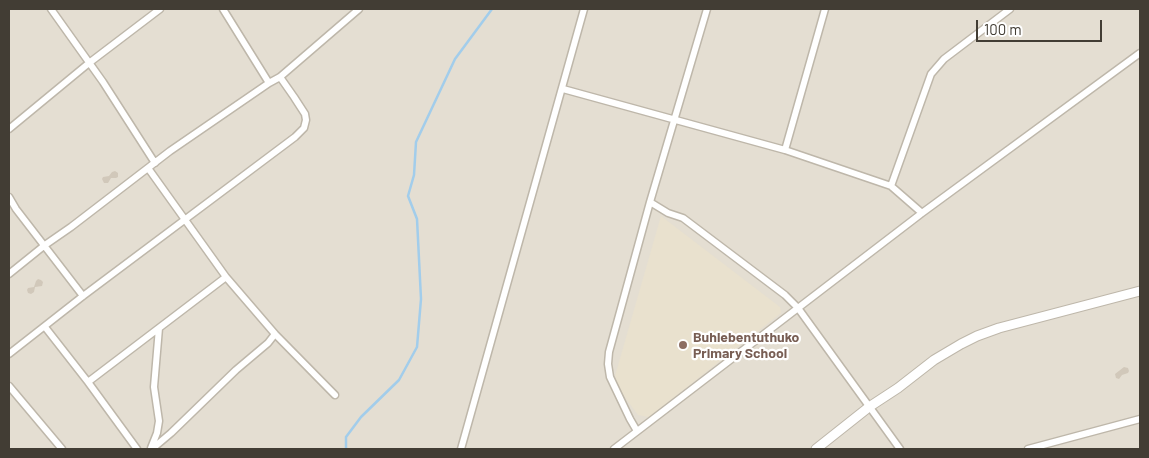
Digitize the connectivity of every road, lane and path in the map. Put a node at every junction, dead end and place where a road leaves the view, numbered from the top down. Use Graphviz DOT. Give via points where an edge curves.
graph roads {
  1 [pos="51,9"];
  2 [pos="160,9"];
  3 [pos="223,9"];
  4 [pos="359,9"];
  5 [pos="584,9"];
  6 [pos="707,9"];
  7 [pos="825,9"];
  8 [pos="1010,9"];
  9 [pos="1140,53"];
  10 [pos="89,63"];
  11 [pos="280,78"];
  12 [pos="269,83"];
  13 [pos="563,89"];
  14 [pos="674,119"];
  15 [pos="9,129"];
  16 [pos="785,150"];
  17 [pos="156,163"];
  18 [pos="148,168"];
  19 [pos="891,186"];
  20 [pos="9,197"];
  21 [pos="650,202"];
  22 [pos="922,213"];
  23 [pos="185,220"];
  24 [pos="45,245"];
  25 [pos="9,274"];
  26 [pos="226,276"];
  27 [pos="1140,291"];
  28 [pos="83,296"];
  29 [pos="798,308"];
  30 [pos="45,327"];
  31 [pos="159,328"];
  32 [pos="275,334"];
  33 [pos="9,354"];
  34 [pos="88,382"];
  35 [pos="9,386"];
  36 [pos="335,395"];
  37 [pos="869,407"];
  38 [pos="1140,419"];
  39 [pos="637,431"];
  40 [pos="62,449"];
  41 [pos="137,449"];
  42 [pos="151,449"];
  43 [pos="461,449"];
  44 [pos="614,449"];
  45 [pos="816,449"];
  46 [pos="900,449"];
  47 [pos="1028,449"];
  1 -- 10 [label="street"];
  2 -- 10 [label="street"];
  3 -- 12 [label="street"];
  4 -- 11 [label="street"];
  5 -- 13 [label="street"];
  6 -- 14 [label="street"];
  7 -- 16 [label="street"];
  8 -- 19 [label="street" via="944,59 931,74"];
  9 -- 22 [label="street"];
  10 -- 15 [label="street"];
  10 -- 17 [label="street"];
  11 -- 12 [label="street"];
  11 -- 23 [label="street" via="305,114 304,128"];
  12 -- 17 [label="street"];
  13 -- 14 [label="street"];
  13 -- 43 [label="street"];
  14 -- 16 [label="street"];
  14 -- 21 [label="street"];
  16 -- 19 [label="street"];
  17 -- 18 [label="street"];
  18 -- 23 [label="street"];
  18 -- 24 [label="street"];
  19 -- 22 [label="street"];
  20 -- 24 [label="street"];
  21 -- 29 [label="street" via="682,218"];
  21 -- 39 [label="street" via="608,364 614,388"];
  22 -- 29 [label="street"];
  23 -- 26 [label="street"];
  23 -- 28 [label="street"];
  24 -- 25 [label="street"];
  24 -- 28 [label="street"];
  26 -- 31 [label="street"];
  26 -- 32 [label="street"];
  27 -- 37 [label="street" via="977,336 934,360"];
  28 -- 30 [label="street"];
  29 -- 37 [label="street"];
  29 -- 39 [label="street"];
  30 -- 33 [label="street"];
  30 -- 34 [label="street"];
  31 -- 34 [label="street"];
  31 -- 42 [label="street" via="154,387 159,421"];
  32 -- 36 [label="street"];
  32 -- 42 [label="street"];
  34 -- 41 [label="street"];
  35 -- 40 [label="street"];
  37 -- 45 [label="street"];
  37 -- 46 [label="street"];
  38 -- 47 [label="street"];
  39 -- 44 [label="street"];
}
